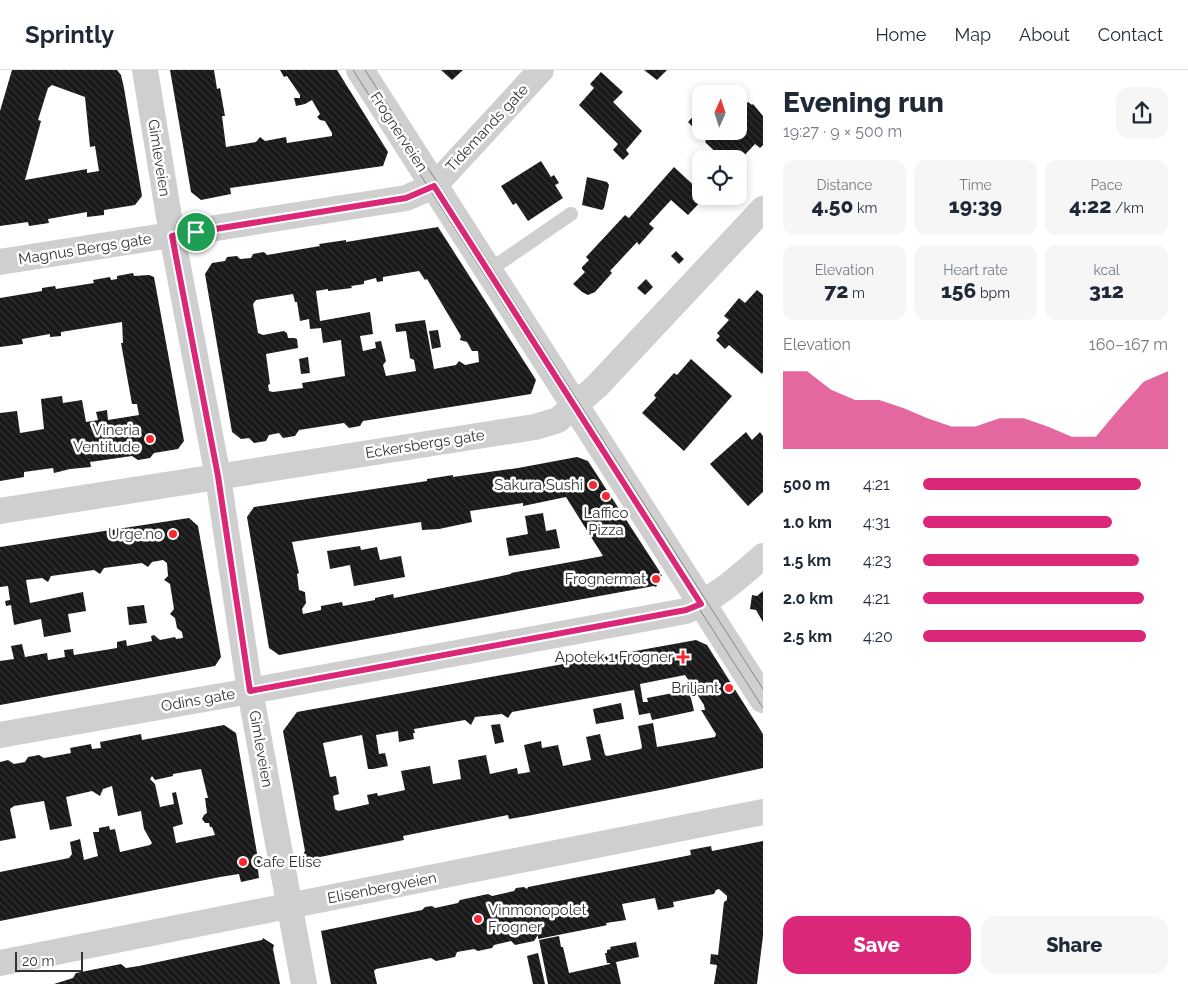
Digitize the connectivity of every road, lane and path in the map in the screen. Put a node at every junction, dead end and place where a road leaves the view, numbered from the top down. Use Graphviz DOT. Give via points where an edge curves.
graph roads {
  1 [pos="145,70"];
  2 [pos="360,70"];
  3 [pos="541,70"];
  4 [pos="434,186"];
  5 [pos="763,209"];
  6 [pos="571,214"];
  7 [pos="172,236"];
  8 [pos="0,262"];
  9 [pos="488,272"];
  10 [pos="575,406"];
  11 [pos="218,476"];
  12 [pos="0,511"];
  13 [pos="763,556"];
  14 [pos="701,604"];
  15 [pos="250,691"];
  16 [pos="763,699"];
  17 [pos="0,735"];
  18 [pos="763,812"];
  19 [pos="290,906"];
  20 [pos="0,963"];
  21 [pos="304,984"];
  1 -- 7 [label="street, Gimleveien"];
  2 -- 4 [label="street, Frognerveien"];
  3 -- 4 [label="street, Tidemands gate"];
  4 -- 7 [label="street, Magnus Bergs gate" via="406,198"];
  4 -- 9 [label="street, Frognerveien"];
  5 -- 10 [label="street, Eckersbergs gate"];
  6 -- 9 [label="lane"];
  7 -- 8 [label="street, Magnus Bergs gate"];
  7 -- 11 [label="street, Gimleveien"];
  9 -- 10 [label="street, Frognerveien"];
  10 -- 11 [label="street, Eckersbergs gate" via="558,420 535,427"];
  10 -- 14 [label="street, Frognerveien"];
  11 -- 12 [label="street, Eckersbergs gate"];
  11 -- 15 [label="street, Gimleveien"];
  13 -- 14 [label="street, Odins gate" via="726,588"];
  14 -- 15 [label="street, Odins gate" via="686,610"];
  14 -- 16 [label="street, Frognerveien"];
  15 -- 17 [label="street, Odins gate"];
  15 -- 19 [label="street, Gimleveien"];
  18 -- 19 [label="street, Elisenbergveien"];
  19 -- 20 [label="street, Elisenbergveien"];
  19 -- 21 [label="street, Gimleveien"];
}
